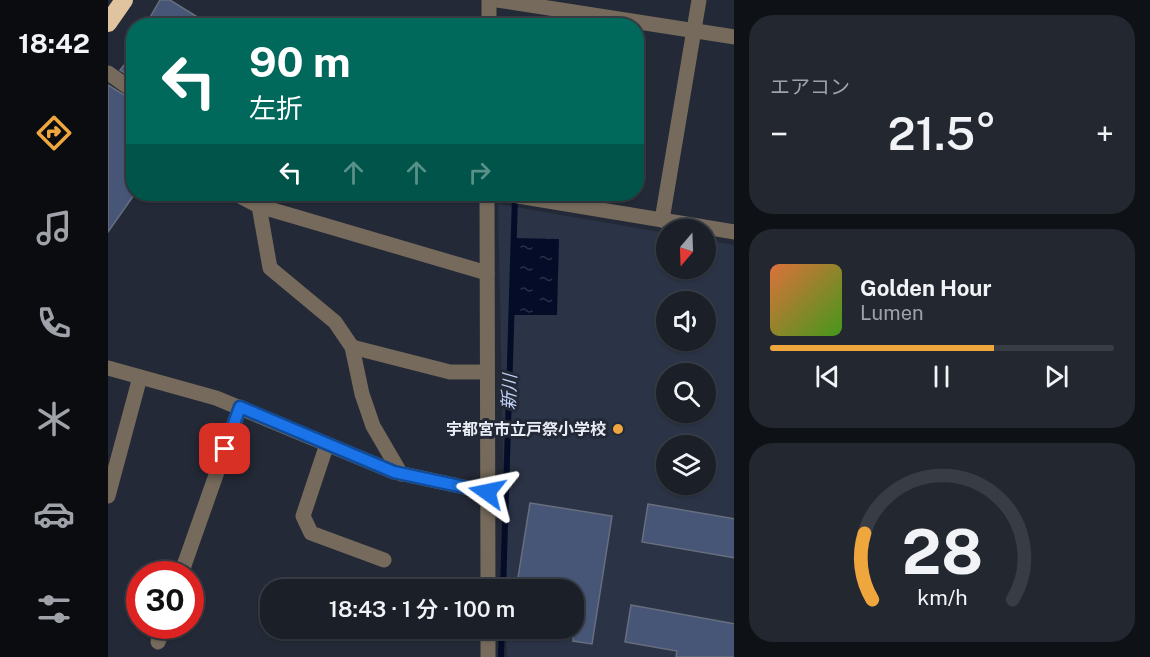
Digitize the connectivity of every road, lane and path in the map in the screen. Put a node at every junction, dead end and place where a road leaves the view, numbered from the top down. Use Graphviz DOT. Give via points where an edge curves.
graph roads {
  1 [pos="124,0"];
  2 [pos="489,0"];
  3 [pos="497,0"];
  4 [pos="699,0"];
  5 [pos="489,18"];
  6 [pos="615,18"];
  7 [pos="644,22"];
  8 [pos="108,23"];
  9 [pos="694,30"];
  10 [pos="734,38"];
  11 [pos="108,73"];
  12 [pos="126,85"];
  13 [pos="249,201"];
  14 [pos="487,201"];
  15 [pos="547,201"];
  16 [pos="259,206"];
  17 [pos="656,219"];
  18 [pos="662,219"];
  19 [pos="716,229"];
  20 [pos="734,232"];
  21 [pos="487,273"];
  22 [pos="352,347"];
  23 [pos="108,368"];
  24 [pos="487,372"];
  25 [pos="140,376"];
  26 [pos="240,407"];
  27 [pos="327,444"];
  28 [pos="401,474"];
  29 [pos="487,492"];
  30 [pos="108,496"];
  31 [pos="384,560"];
  32 [pos="187,561"];
  33 [pos="488,579"];
  34 [pos="159,639"];
  35 [pos="488,639"];
  36 [pos="158,642"];
  37 [pos="488,657"];
  1 -- 8 [label="highway"];
  2 -- 5 [label="street"];
  3 -- 6 [label="street"];
  4 -- 9 [label="street"];
  7 -- 9 [label="street"];
  9 -- 10 [label="street"];
  9 -- 18 [label="street"];
  11 -- 12 [label="street"];
  13 -- 16 [label="street"];
  14 -- 21 [label="street"];
  15 -- 17 [label="street"];
  16 -- 21 [label="street"];
  16 -- 22 [label="street" via="270,268 335,322"];
  19 -- 20 [label="street"];
  21 -- 24 [label="street"];
  22 -- 24 [label="street" via="450,372"];
  22 -- 28 [label="street" via="373,426"];
  23 -- 25 [label="street"];
  24 -- 29 [label="street"];
  25 -- 26 [label="street"];
  25 -- 30 [label="street"];
  26 -- 27 [label="street"];
  26 -- 32 [label="street"];
  27 -- 28 [label="street"];
  27 -- 31 [label="street" via="303,516 311,533"];
  28 -- 29 [label="street"];
  29 -- 33 [label="street"];
  34 -- 36 [label="street"];
  35 -- 37 [label="street"];
}
